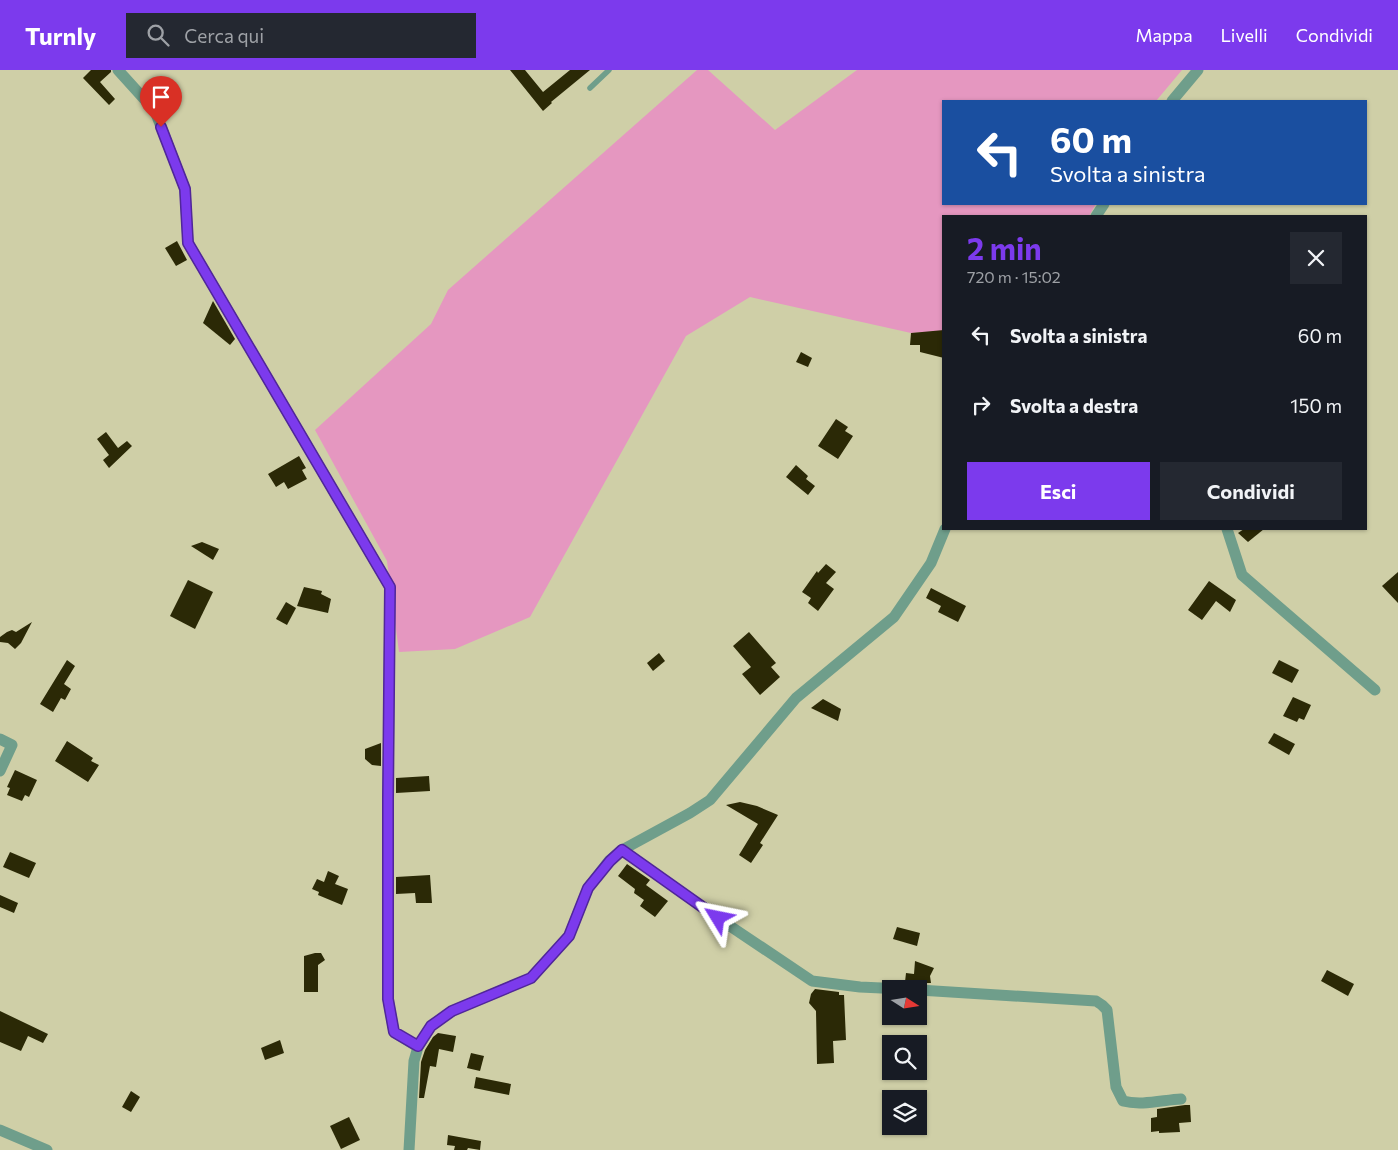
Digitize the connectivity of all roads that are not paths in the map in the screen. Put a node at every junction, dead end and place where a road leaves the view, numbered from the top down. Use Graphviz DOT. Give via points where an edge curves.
graph roads {
  1 [pos="118,70"];
  2 [pos="609,70"];
  3 [pos="1198,70"];
  4 [pos="590,88"];
  5 [pos="1173,100"];
  6 [pos="945,530"];
  7 [pos="1227,530"];
  8 [pos="1375,690"];
  9 [pos="0,739"];
  10 [pos="0,771"];
  11 [pos="622,850"];
  12 [pos="882,988"];
  13 [pos="928,991"];
  14 [pos="418,1046"];
  15 [pos="1181,1099"];
  16 [pos="0,1130"];
  17 [pos="47,1150"];
  18 [pos="409,1150"];
  1 -- 14 [label="street" via="155,111 185,189 188,243 390,587 388,999 394,1032"];
  2 -- 4 [label="lane"];
  3 -- 5 [label="street"];
  6 -- 11 [label="street" via="931,563 894,617 796,698 710,800"];
  7 -- 8 [label="street" via="1242,575"];
  9 -- 10 [label="street" via="12,746"];
  11 -- 12 [label="street" via="812,981"];
  11 -- 14 [label="street" via="588,888 569,936 531,978 452,1011 431,1026"];
  13 -- 15 [label="street" via="1096,1002 1107,1010 1116,1087 1123,1100"];
  14 -- 18 [label="street" via="414,1061"];
  16 -- 17 [label="street"];
}
